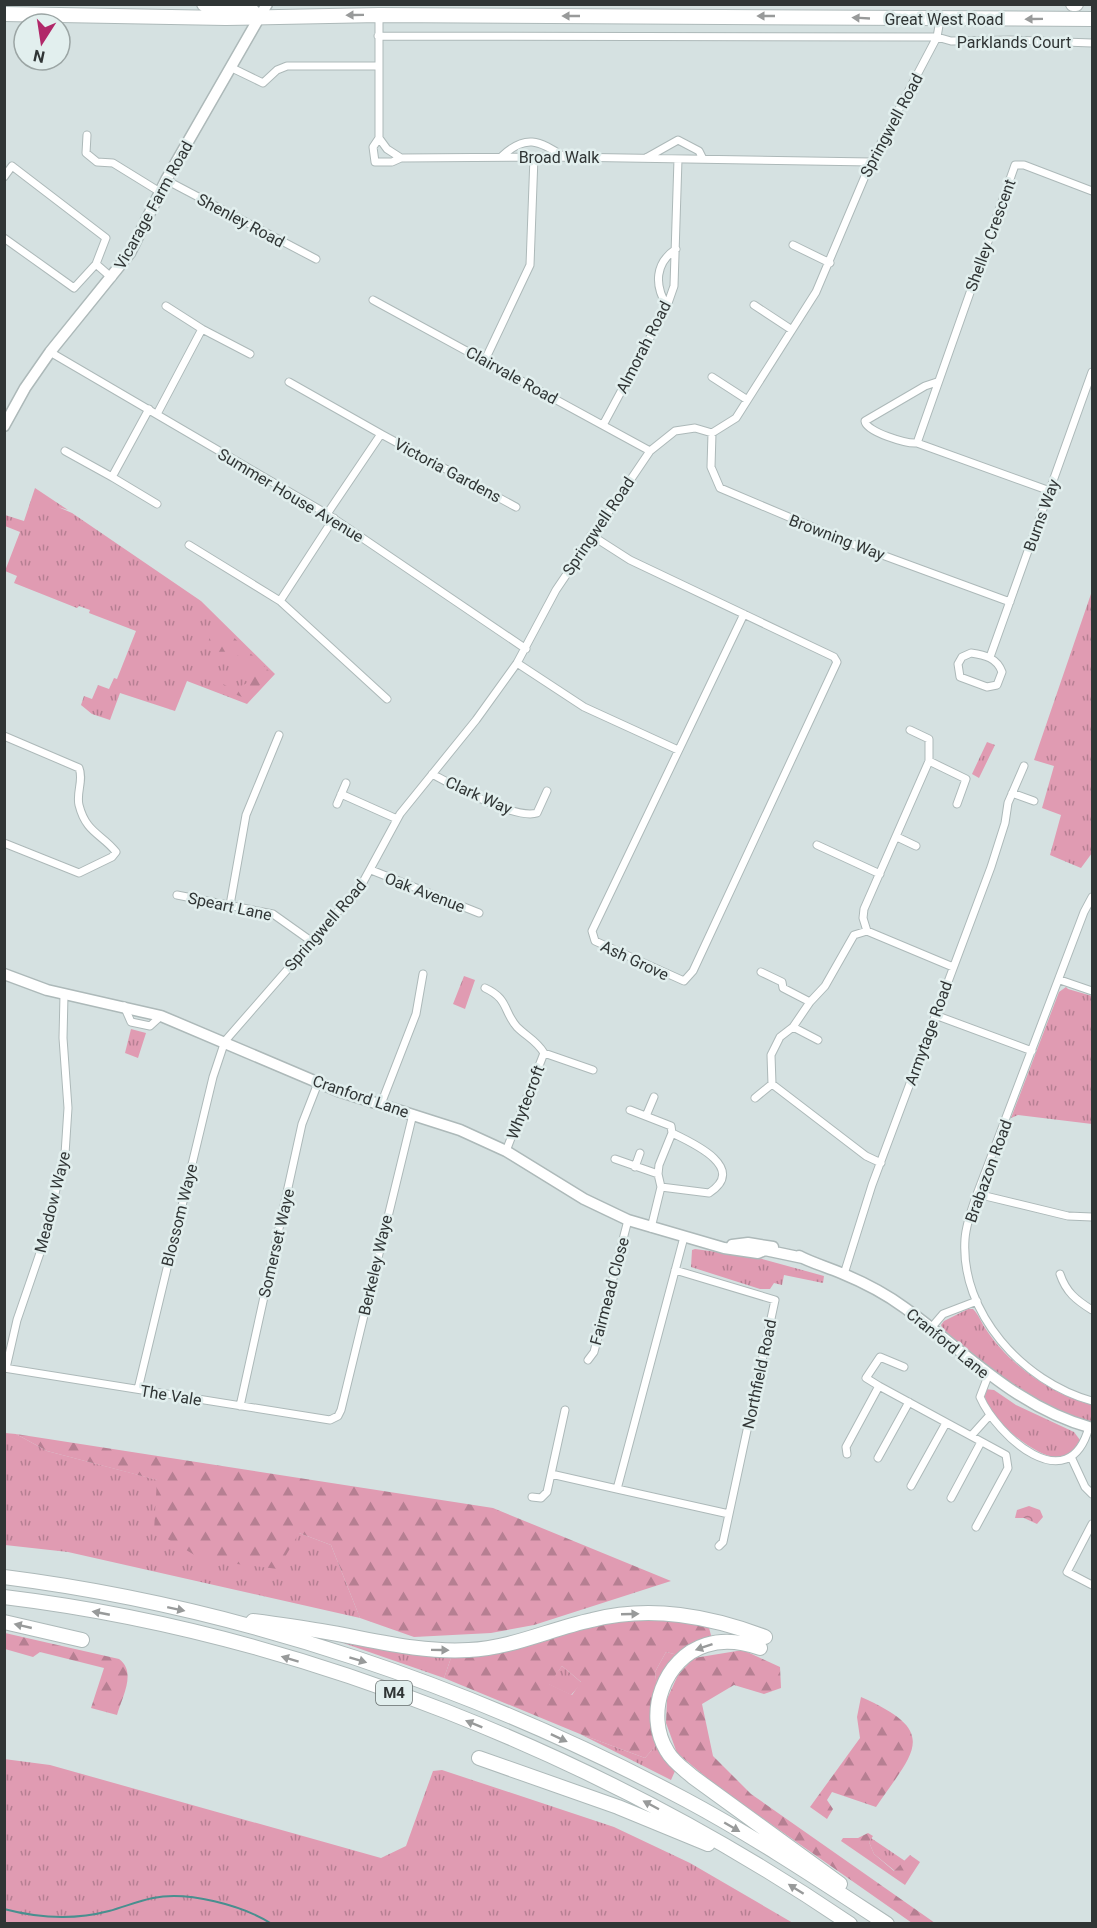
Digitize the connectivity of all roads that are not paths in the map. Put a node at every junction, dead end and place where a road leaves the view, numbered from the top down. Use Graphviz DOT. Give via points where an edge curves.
graph roads {
  1 [pos="204,4"];
  2 [pos="267,4"];
  3 [pos="4,14"];
  4 [pos="378,15"];
  5 [pos="258,17"];
  6 [pos="1092,19"];
  7 [pos="940,20"];
  8 [pos="378,36"];
  9 [pos="937,37"];
  10 [pos="1092,43"];
  11 [pos="378,66"];
  12 [pos="232,68"];
  13 [pos="87,135"];
  14 [pos="379,138"];
  15 [pos="501,157"];
  16 [pos="534,157"];
  17 [pos="564,157"];
  18 [pos="401,158"];
  19 [pos="645,158"];
  20 [pos="678,159"];
  21 [pos="703,159"];
  22 [pos="871,162"];
  23 [pos="4,177"];
  24 [pos="166,180"];
  25 [pos="1092,190"];
  26 [pos="160,192"];
  27 [pos="4,238"];
  28 [pos="794,245"];
  29 [pos="676,249"];
  30 [pos="316,259"];
  31 [pos="830,263"];
  32 [pos="96,264"];
  33 [pos="112,278"];
  34 [pos="373,300"];
  35 [pos="754,305"];
  36 [pos="166,306"];
  37 [pos="667,306"];
  38 [pos="202,329"];
  39 [pos="792,330"];
  40 [pos="50,352"];
  41 [pos="250,354"];
  42 [pos="485,360"];
  43 [pos="1092,372"];
  44 [pos="712,377"];
  45 [pos="289,382"];
  46 [pos="937,382"];
  47 [pos="747,399"];
  48 [pos="149,409"];
  49 [pos="157,414"];
  50 [pos="603,424"];
  51 [pos="4,426"];
  52 [pos="712,433"];
  53 [pos="381,434"];
  54 [pos="917,443"];
  55 [pos="65,451"];
  56 [pos="650,451"];
  57 [pos="112,477"];
  58 [pos="1050,491"];
  59 [pos="157,504"];
  60 [pos="516,507"];
  61 [pos="331,516"];
  62 [pos="591,534"];
  63 [pos="189,545"];
  64 [pos="280,601"];
  65 [pos="1010,602"];
  66 [pos="744,614"];
  67 [pos="526,649"];
  68 [pos="990,657"];
  69 [pos="517,663"];
  70 [pos="387,699"];
  71 [pos="910,730"];
  72 [pos="279,735"];
  73 [pos="4,736"];
  74 [pos="678,750"];
  75 [pos="929,761"];
  76 [pos="1024,766"];
  77 [pos="432,774"];
  78 [pos="346,783"];
  79 [pos="548,791"];
  80 [pos="1012,793"];
  81 [pos="341,794"];
  82 [pos="1034,801"];
  83 [pos="337,804"];
  84 [pos="957,804"];
  85 [pos="397,819"];
  86 [pos="897,837"];
  87 [pos="4,843"];
  88 [pos="817,845"];
  89 [pos="916,846"];
  90 [pos="371,870"];
  91 [pos="880,874"];
  92 [pos="177,895"];
  93 [pos="1092,897"];
  94 [pos="230,905"];
  95 [pos="479,913"];
  96 [pos="867,931"];
  97 [pos="311,941"];
  98 [pos="952,966"];
  99 [pos="761,972"];
  100 [pos="4,974"];
  101 [pos="423,974"];
  102 [pos="1060,980"];
  103 [pos="485,988"];
  104 [pos="1092,991"];
  105 [pos="64,995"];
  106 [pos="810,1002"];
  107 [pos="935,1015"];
  108 [pos="793,1027"];
  109 [pos="818,1040"];
  110 [pos="225,1041"];
  111 [pos="1032,1051"];
  112 [pos="544,1053"];
  113 [pos="593,1070"];
  114 [pos="318,1083"];
  115 [pos="772,1084"];
  116 [pos="654,1097"];
  117 [pos="756,1098"];
  118 [pos="381,1104"];
  119 [pos="630,1110"];
  120 [pos="413,1114"];
  121 [pos="646,1116"];
  122 [pos="672,1133"];
  123 [pos="506,1150"];
  124 [pos="640,1153"];
  125 [pos="615,1159"];
  126 [pos="881,1163"];
  127 [pos="634,1167"];
  128 [pos="658,1174"];
  129 [pos="661,1187"];
  130 [pos="977,1194"];
  131 [pos="1092,1216"];
  132 [pos="628,1220"];
  133 [pos="651,1228"];
  134 [pos="684,1237"];
  135 [pos="675,1270"];
  136 [pos="844,1274"];
  137 [pos="1060,1274"];
  138 [pos="977,1301"];
  139 [pos="1092,1310"];
  140 [pos="931,1328"];
  141 [pos="588,1360"];
  142 [pos="904,1367"];
  143 [pos="5,1368"];
  144 [pos="988,1376"];
  145 [pos="879,1386"];
  146 [pos="138,1389"];
  147 [pos="1092,1401"];
  148 [pos="909,1402"];
  149 [pos="240,1406"];
  150 [pos="565,1410"];
  151 [pos="338,1416"];
  152 [pos="989,1416"];
  153 [pos="946,1423"];
  154 [pos="1090,1428"];
  155 [pos="971,1436"];
  156 [pos="981,1442"];
  157 [pos="847,1454"];
  158 [pos="878,1458"];
  159 [pos="1072,1459"];
  160 [pos="551,1474"];
  161 [pos="911,1486"];
  162 [pos="617,1489"];
  163 [pos="1092,1494"];
  164 [pos="532,1497"];
  165 [pos="951,1498"];
  166 [pos="729,1514"];
  167 [pos="1092,1524"];
  168 [pos="976,1527"];
  169 [pos="719,1546"];
  170 [pos="4,1577"];
  171 [pos="1092,1585"];
  172 [pos="4,1597"];
  173 [pos="201,1614"];
  174 [pos="4,1622"];
  175 [pos="82,1640"];
  176 [pos="479,1758"];
  177 [pos="757,1865"];
  178 [pos="850,1923"];
  179 [pos="886,1923"];
  180 [pos="891,1923"];
  1 -- 5 [label="highway" via="248,7"];
  2 -- 5 [label="street, Vicarage Farm Road"];
  3 -- 5 [label="highway, Great West Road"];
  4 -- 5 [label="highway, Great West Road, one-way"];
  7 -- 4 [label="highway, Great West Road, one-way"];
  4 -- 8 [label="street"];
  5 -- 12 [label="street, Vicarage Farm Road"];
  6 -- 7 [label="highway, Great West Road, one-way"];
  7 -- 9 [label="street, Springwell Road"];
  8 -- 9 [label="street, Parklands Court"];
  8 -- 11 [label="street"];
  9 -- 10 [label="street, Parklands Court" via="951,41"];
  9 -- 22 [label="street, Springwell Road"];
  11 -- 12 [label="street" via="286,66 263,83"];
  11 -- 14 [label="street"];
  12 -- 24 [label="street, Vicarage Farm Road"];
  13 -- 26 [label="street" via="86,153 91,159 113,163"];
  14 -- 18 [label="street"];
  14 -- 18 [label="street, Broad Walk" via="373,147 375,162"];
  15 -- 16 [label="street, Broad Walk"];
  15 -- 17 [label="street" via="513,146 532,141"];
  15 -- 18 [label="street, Broad Walk"];
  16 -- 17 [label="street, Broad Walk"];
  16 -- 42 [label="street" via="530,265"];
  17 -- 19 [label="street, Broad Walk"];
  19 -- 20 [label="street, Broad Walk"];
  19 -- 21 [label="street" via="678,140 699,151"];
  20 -- 21 [label="street, Broad Walk"];
  20 -- 29 [label="street, Almorah Road"];
  21 -- 22 [label="street, Broad Walk"];
  22 -- 31 [label="street, Springwell Road"];
  23 -- 32 [label="street" via="12,166 106,238"];
  24 -- 26 [label="street, Vicarage Farm Road"];
  24 -- 30 [label="street, Shenley Road"];
  25 -- 46 [label="street, Shelley Crescent" via="1015,165"];
  26 -- 33 [label="street, Vicarage Farm Road" via="130,253"];
  27 -- 32 [label="street" via="74,288"];
  28 -- 31 [label="street"];
  29 -- 37 [label="street, Almorah Road" via="674,286"];
  29 -- 37 [label="street" via="667,255 659,272 659,290"];
  31 -- 39 [label="street, Springwell Road"];
  32 -- 33 [label="street"];
  33 -- 40 [label="street, Vicarage Farm Road"];
  34 -- 42 [label="street, Clairvale Road"];
  35 -- 39 [label="street"];
  36 -- 38 [label="street"];
  37 -- 50 [label="street, Almorah Road"];
  38 -- 41 [label="street"];
  38 -- 49 [label="street"];
  39 -- 47 [label="street, Springwell Road"];
  40 -- 48 [label="street, Summer House Avenue"];
  40 -- 51 [label="street, Vicarage Farm Road"];
  42 -- 50 [label="street, Clairvale Road"];
  43 -- 58 [label="street, Burns Way"];
  44 -- 47 [label="street"];
  45 -- 53 [label="street, Victoria Gardens"];
  46 -- 54 [label="street, Shelley Crescent"];
  46 -- 54 [label="street" via="865,421 869,429 909,444"];
  47 -- 52 [label="street, Springwell Road" via="736,418"];
  48 -- 49 [label="street, Summer House Avenue"];
  48 -- 57 [label="street"];
  49 -- 61 [label="street, Summer House Avenue"];
  50 -- 56 [label="street, Clairvale Road"];
  52 -- 56 [label="street, Springwell Road" via="694,428 675,431"];
  52 -- 65 [label="street, Browning Way" via="711,467 720,488 855,545"];
  53 -- 60 [label="street, Victoria Gardens"];
  53 -- 61 [label="street, Victoria Gardens"];
  54 -- 58 [label="street"];
  55 -- 57 [label="street"];
  56 -- 62 [label="street, Springwell Road"];
  57 -- 59 [label="street"];
  58 -- 65 [label="street, Burns Way"];
  61 -- 64 [label="street, Victoria Gardens"];
  61 -- 67 [label="street, Summer House Avenue"];
  62 -- 66 [label="street, Ash Grove" via="630,560"];
  62 -- 67 [label="street, Springwell Road"];
  63 -- 64 [label="street"];
  64 -- 70 [label="street"];
  65 -- 68 [label="street, Burns Way"];
  66 -- 74 [label="street, Ash Grove"];
  66 -- 74 [label="street, Ash Grove" via="834,657 837,667 693,971 684,981 595,941 592,931"];
  67 -- 69 [label="street, Springwell Road"];
  68 -- 68 [label="street" via="1002,672 995,686 967,681 957,670 962,657 971,653"];
  69 -- 74 [label="street" via="584,707"];
  69 -- 77 [label="street, Springwell Road"];
  71 -- 75 [label="street" via="929,739"];
  72 -- 94 [label="street" via="246,815"];
  73 -- 87 [label="street" via="79,768 80,806 95,835 116,852 79,873"];
  75 -- 84 [label="street" via="966,779"];
  75 -- 86 [label="street"];
  76 -- 80 [label="street, Armytage Road"];
  77 -- 79 [label="street, Clark Way" via="528,815 537,813"];
  77 -- 85 [label="street, Springwell Road"];
  78 -- 81 [label="street"];
  80 -- 82 [label="street"];
  80 -- 98 [label="street, Armytage Road" via="991,867"];
  81 -- 83 [label="street"];
  81 -- 85 [label="street"];
  85 -- 90 [label="street, Springwell Road"];
  86 -- 89 [label="street"];
  86 -- 91 [label="street"];
  88 -- 91 [label="street"];
  90 -- 95 [label="street, Oak Avenue"];
  90 -- 97 [label="street, Springwell Road"];
  91 -- 96 [label="street" via="864,909 862,918"];
  92 -- 94 [label="street, Speart Lane"];
  93 -- 102 [label="street, Brabazon Road"];
  94 -- 97 [label="street, Speart Lane" via="273,914"];
  96 -- 98 [label="street"];
  96 -- 106 [label="street" via="854,935 825,986"];
  97 -- 110 [label="street, Springwell Road"];
  98 -- 107 [label="street, Armytage Road"];
  99 -- 106 [label="street" via="782,981 783,988"];
  100 -- 105 [label="street, Cranford Lane"];
  101 -- 118 [label="street" via="416,1014"];
  102 -- 104 [label="street"];
  102 -- 111 [label="street, Brabazon Road"];
  103 -- 112 [label="street, Whytecroft" via="502,998 515,1024"];
  105 -- 110 [label="street, Cranford Lane" via="161,1016"];
  105 -- 143 [label="street, Meadow Waye" via="68,1108 65,1154"];
  106 -- 108 [label="street"];
  107 -- 111 [label="street"];
  107 -- 126 [label="street, Armytage Road"];
  108 -- 109 [label="street"];
  108 -- 115 [label="street" via="780,1037 771,1055"];
  110 -- 114 [label="street, Cranford Lane"];
  110 -- 146 [label="street, Blossom Waye"];
  111 -- 130 [label="street, Brabazon Road"];
  112 -- 113 [label="street, Whytecroft"];
  112 -- 123 [label="street, Whytecroft"];
  114 -- 118 [label="street, Cranford Lane"];
  114 -- 149 [label="street, Somerset Waye" via="302,1124"];
  115 -- 117 [label="street"];
  115 -- 126 [label="street" via="866,1156"];
  116 -- 121 [label="street"];
  118 -- 120 [label="street, Cranford Lane"];
  119 -- 121 [label="street"];
  120 -- 123 [label="street, Cranford Lane"];
  120 -- 151 [label="street, Berkeley Waye"];
  121 -- 122 [label="street" via="671,1126"];
  122 -- 128 [label="street"];
  122 -- 129 [label="street" via="718,1161 722,1176 710,1193"];
  123 -- 132 [label="street, Cranford Lane"];
  124 -- 127 [label="street"];
  125 -- 127 [label="street"];
  126 -- 136 [label="street, Armytage Road"];
  127 -- 128 [label="street"];
  128 -- 129 [label="street"];
  129 -- 133 [label="street"];
  130 -- 131 [label="street" via="1068,1216"];
  130 -- 138 [label="street, Brabazon Road" via="965,1238 967,1272"];
  132 -- 133 [label="street, Cranford Lane"];
  132 -- 141 [label="street, Fairmead Close" via="594,1352"];
  133 -- 134 [label="street, Cranford Lane"];
  134 -- 135 [label="street"];
  134 -- 136 [label="street, Cranford Lane" via="724,1248 765,1250 804,1258"];
  135 -- 162 [label="street"];
  135 -- 166 [label="street, Northfield Road" via="775,1300"];
  136 -- 140 [label="street, Cranford Lane" via="896,1302"];
  137 -- 139 [label="street" via="1065,1288"];
  138 -- 140 [label="street" via="943,1314"];
  138 -- 147 [label="street, Brabazon Road" via="1000,1339 1022,1363 1049,1383"];
  140 -- 144 [label="street, Cranford Lane"];
  142 -- 145 [label="street" via="880,1357 866,1378"];
  143 -- 146 [label="street, The Vale"];
  144 -- 152 [label="street" via="980,1397"];
  144 -- 154 [label="street, Cranford Lane" via="1034,1404"];
  145 -- 148 [label="street"];
  145 -- 157 [label="street" via="846,1447"];
  146 -- 149 [label="street, The Vale"];
  148 -- 153 [label="street"];
  148 -- 158 [label="street"];
  149 -- 151 [label="street, The Vale" via="330,1420"];
  150 -- 160 [label="street"];
  152 -- 155 [label="street"];
  152 -- 159 [label="street" via="1011,1437 1043,1458 1058,1462"];
  153 -- 155 [label="street"];
  153 -- 161 [label="street"];
  154 -- 159 [label="street" via="1082,1448"];
  155 -- 156 [label="street"];
  156 -- 165 [label="street"];
  156 -- 168 [label="street" via="1006,1455 1009,1461"];
  159 -- 163 [label="street"];
  160 -- 162 [label="street"];
  160 -- 164 [label="street" via="545,1495"];
  162 -- 166 [label="street"];
  166 -- 169 [label="street, Northfield Road"];
  167 -- 171 [label="street" via="1068,1572"];
  170 -- 173 [label="highway, M4, one-way"];
  177 -- 172 [label="highway, M4, one-way" via="610,1783 437,1708 273,1654 186,1631"];
  173 -- 179 [label="highway, M4, one-way" via="377,1666 530,1725 687,1801"];
  173 -- 180 [label="highway, one-way" via="436,1650 470,1650 515,1644 623,1614 664,1613 701,1617 763,1643 707,1644 694,1650 673,1670 657,1707 657,1722 667,1751 693,1777"];
  175 -- 174 [label="highway, one-way"];
  176 -- 177 [label="highway, M4" via="582,1793"];
  178 -- 177 [label="highway, M4, one-way"];
}
